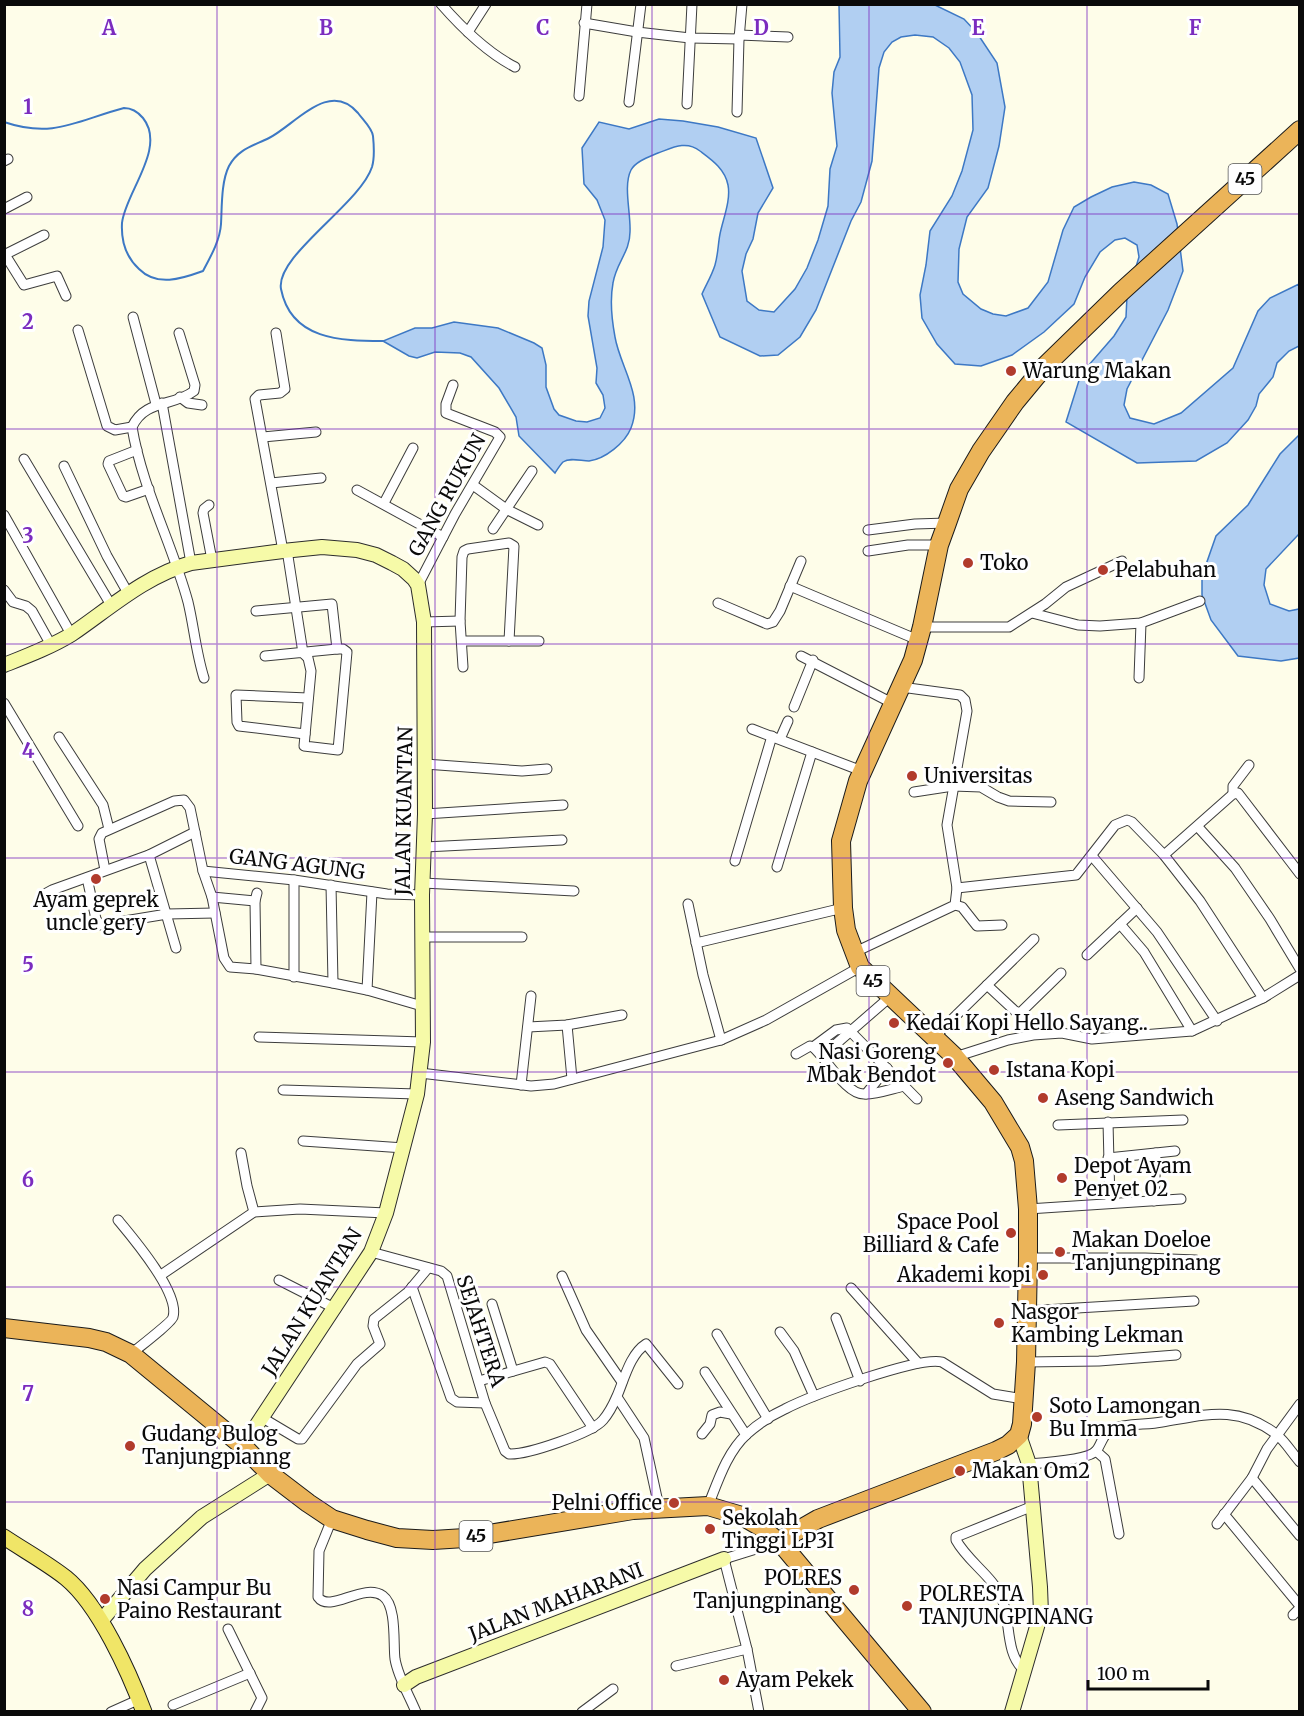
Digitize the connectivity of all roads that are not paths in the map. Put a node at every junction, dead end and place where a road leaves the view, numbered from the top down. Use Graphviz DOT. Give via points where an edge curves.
graph roads {
  1 [pos="441,4"];
  2 [pos="486,4"];
  3 [pos="587,4"];
  4 [pos="641,4"];
  5 [pos="692,4"];
  6 [pos="742,4"];
  7 [pos="584,23"];
  8 [pos="468,32"];
  9 [pos="638,32"];
  10 [pos="739,37"];
  11 [pos="788,37"];
  12 [pos="690,38"];
  13 [pos="515,67"];
  14 [pos="579,96"];
  15 [pos="629,102"];
  16 [pos="687,104"];
  17 [pos="737,112"];
  18 [pos="1299,130"];
  19 [pos="27,197"];
  20 [pos="4,209"];
  21 [pos="44,235"];
  22 [pos="5,254"];
  23 [pos="66,296"];
  24 [pos="133,317"];
  25 [pos="78,330"];
  26 [pos="179,333"];
  27 [pos="276,333"];
  28 [pos="453,385"];
  29 [pos="180,397"];
  30 [pos="159,404"];
  31 [pos="202,405"];
  32 [pos="132,427"];
  33 [pos="316,432"];
  34 [pos="263,437"];
  35 [pos="413,448"];
  36 [pos="137,450"];
  37 [pos="24,459"];
  38 [pos="64,466"];
  39 [pos="532,471"];
  40 [pos="321,478"];
  41 [pos="271,483"];
  42 [pos="473,485"];
  43 [pos="149,489"];
  44 [pos="357,490"];
  45 [pos="384,503"];
  46 [pos="209,505"];
  47 [pos="506,509"];
  48 [pos="4,515"];
  49 [pos="947,523"];
  50 [pos="538,525"];
  51 [pos="493,529"];
  52 [pos="868,530"];
  53 [pos="443,537"];
  54 [pos="939,545"];
  55 [pos="285,550"];
  56 [pos="868,552"];
  57 [pos="212,560"];
  58 [pos="801,561"];
  59 [pos="1122,561"];
  60 [pos="191,563"];
  61 [pos="176,567"];
  62 [pos="418,585"];
  63 [pos="790,586"];
  64 [pos="4,590"];
  65 [pos="129,593"];
  66 [pos="1200,601"];
  67 [pos="718,603"];
  68 [pos="111,605"];
  69 [pos="296,608"];
  70 [pos="256,611"];
  71 [pos="1032,613"];
  72 [pos="460,621"];
  73 [pos="424,622"];
  74 [pos="1141,623"];
  75 [pos="71,634"];
  76 [pos="920,634"];
  77 [pos="462,641"];
  78 [pos="509,641"];
  79 [pos="539,641"];
  80 [pos="51,645"];
  81 [pos="338,649"];
  82 [pos="303,653"];
  83 [pos="266,656"];
  84 [pos="801,656"];
  85 [pos="813,660"];
  86 [pos="4,665"];
  87 [pos="463,667"];
  88 [pos="204,678"];
  89 [pos="1139,678"];
  90 [pos="902,687"];
  91 [pos="308,698"];
  92 [pos="4,703"];
  93 [pos="894,704"];
  94 [pos="794,707"];
  95 [pos="788,721"];
  96 [pos="752,729"];
  97 [pos="305,734"];
  98 [pos="59,737"];
  99 [pos="776,738"];
  100 [pos="812,752"];
  101 [pos="425,764"];
  102 [pos="1250,765"];
  103 [pos="547,770"];
  104 [pos="862,771"];
  105 [pos="953,786"];
  106 [pos="914,792"];
  107 [pos="1233,794"];
  108 [pos="1051,802"];
  109 [pos="563,805"];
  110 [pos="425,814"];
  111 [pos="78,826"];
  112 [pos="1198,827"];
  113 [pos="109,829"];
  114 [pos="195,832"];
  115 [pos="562,840"];
  116 [pos="424,847"];
  117 [pos="149,855"];
  118 [pos="1164,855"];
  119 [pos="1092,856"];
  120 [pos="735,861"];
  121 [pos="777,867"];
  122 [pos="105,870"];
  123 [pos="203,871"];
  124 [pos="1299,874"];
  125 [pos="87,878"];
  126 [pos="294,880"];
  127 [pos="331,885"];
  128 [pos="957,888"];
  129 [pos="422,889"];
  130 [pos="574,891"];
  131 [pos="372,892"];
  132 [pos="41,896"];
  133 [pos="212,897"];
  134 [pos="688,904"];
  135 [pos="955,905"];
  136 [pos="843,908"];
  137 [pos="1137,908"];
  138 [pos="215,913"];
  139 [pos="167,914"];
  140 [pos="1120,924"];
  141 [pos="1002,925"];
  142 [pos="423,937"];
  143 [pos="522,937"];
  144 [pos="1034,939"];
  145 [pos="696,943"];
  146 [pos="176,948"];
  147 [pos="1087,956"];
  148 [pos="856,960"];
  149 [pos="256,969"];
  150 [pos="1299,969"];
  151 [pos="1061,973"];
  152 [pos="1299,975"];
  153 [pos="294,977"];
  154 [pos="333,983"];
  155 [pos="987,985"];
  156 [pos="367,990"];
  157 [pos="531,996"];
  158 [pos="890,997"];
  159 [pos="1263,998"];
  160 [pos="422,1006"];
  161 [pos="622,1015"];
  162 [pos="1217,1021"];
  163 [pos="567,1025"];
  164 [pos="528,1027"];
  165 [pos="851,1030"];
  166 [pos="1192,1031"];
  167 [pos="259,1037"];
  168 [pos="934,1037"];
  169 [pos="722,1040"];
  170 [pos="423,1042"];
  171 [pos="813,1047"];
  172 [pos="796,1054"];
  173 [pos="822,1056"];
  174 [pos="955,1057"];
  175 [pos="887,1068"];
  176 [pos="420,1073"];
  177 [pos="572,1079"];
  178 [pos="521,1085"];
  179 [pos="904,1086"];
  180 [pos="283,1090"];
  181 [pos="417,1094"];
  182 [pos="866,1094"];
  183 [pos="917,1099"];
  184 [pos="1183,1120"];
  185 [pos="1108,1122"];
  186 [pos="1058,1125"];
  187 [pos="303,1142"];
  188 [pos="404,1148"];
  189 [pos="1175,1151"];
  190 [pos="241,1153"];
  191 [pos="1156,1153"];
  192 [pos="1107,1158"];
  193 [pos="1181,1199"];
  194 [pos="1154,1201"];
  195 [pos="1110,1203"];
  196 [pos="1028,1209"];
  197 [pos="254,1212"];
  198 [pos="386,1214"];
  199 [pos="118,1220"];
  200 [pos="371,1252"];
  201 [pos="1028,1258"];
  202 [pos="1196,1260"];
  203 [pos="428,1268"];
  204 [pos="161,1275"];
  205 [pos="562,1276"];
  206 [pos="279,1280"];
  207 [pos="412,1287"];
  208 [pos="851,1288"];
  209 [pos="1194,1301"];
  210 [pos="492,1304"];
  211 [pos="336,1309"];
  212 [pos="1027,1311"];
  213 [pos="836,1318"];
  214 [pos="4,1328"];
  215 [pos="780,1332"];
  216 [pos="717,1334"];
  217 [pos="131,1354"];
  218 [pos="1176,1355"];
  219 [pos="1026,1362"];
  220 [pos="918,1363"];
  221 [pos="513,1371"];
  222 [pos="705,1372"];
  223 [pos="479,1381"];
  224 [pos="860,1381"];
  225 [pos="622,1382"];
  226 [pos="678,1384"];
  227 [pos="814,1396"];
  228 [pos="617,1397"];
  229 [pos="1023,1399"];
  230 [pos="485,1403"];
  231 [pos="1299,1404"];
  232 [pos="731,1414"];
  233 [pos="261,1417"];
  234 [pos="768,1419"];
  235 [pos="594,1428"];
  236 [pos="702,1434"];
  237 [pos="746,1435"];
  238 [pos="1019,1435"];
  239 [pos="1276,1435"];
  240 [pos="243,1446"];
  241 [pos="1096,1451"];
  242 [pos="1299,1462"];
  243 [pos="1029,1464"];
  244 [pos="270,1474"];
  245 [pos="1252,1478"];
  246 [pos="708,1506"];
  247 [pos="1033,1506"];
  248 [pos="659,1507"];
  249 [pos="1224,1514"];
  250 [pos="332,1519"];
  251 [pos="1217,1524"];
  252 [pos="1119,1534"];
  253 [pos="1299,1536"];
  254 [pos="4,1537"];
  255 [pos="778,1542"];
  256 [pos="724,1559"];
  257 [pos="1297,1610"];
  258 [pos="101,1621"];
  259 [pos="228,1629"];
  260 [pos="747,1649"];
  261 [pos="676,1666"];
  262 [pos="1024,1670"];
  263 [pos="250,1673"];
  264 [pos="405,1685"];
  265 [pos="613,1689"];
  266 [pos="142,1705"];
  267 [pos="173,1705"];
  268 [pos="111,1712"];
  269 [pos="255,1712"];
  270 [pos="416,1712"];
  271 [pos="582,1712"];
  272 [pos="759,1712"];
  273 [pos="922,1712"];
  274 [pos="1012,1712"];
  1 -- 8 [label="street"];
  2 -- 8 [label="street"];
  3 -- 7 [label="street"];
  4 -- 9 [label="street"];
  5 -- 12 [label="street"];
  6 -- 10 [label="street"];
  7 -- 9 [label="street"];
  7 -- 14 [label="street"];
  8 -- 13 [label="street" via="497,58"];
  9 -- 12 [label="street"];
  9 -- 15 [label="street"];
  10 -- 11 [label="street"];
  10 -- 12 [label="street"];
  10 -- 17 [label="street"];
  12 -- 16 [label="street"];
  18 -- 49 [label="highway, 45" via="1044,366 981,451 959,489"];
  19 -- 20 [label="street"];
  21 -- 22 [label="street"];
  22 -- 23 [label="street" via="24,285 57,276"];
  24 -- 30 [label="street"];
  25 -- 32 [label="street" via="107,426 115,430"];
  26 -- 29 [label="street" via="195,389"];
  27 -- 34 [label="street" via="285,389 256,396"];
  28 -- 42 [label="street, GANG RUKUN" via="446,413 500,437"];
  29 -- 30 [label="street"];
  29 -- 31 [label="street"];
  30 -- 32 [label="street" via="141,413"];
  30 -- 60 [label="street"];
  32 -- 36 [label="street"];
  33 -- 34 [label="street"];
  34 -- 41 [label="street"];
  35 -- 45 [label="street"];
  36 -- 43 [label="street"];
  36 -- 43 [label="street" via="108,464 126,497"];
  37 -- 68 [label="street"];
  38 -- 65 [label="street"];
  39 -- 47 [label="street"];
  40 -- 41 [label="street"];
  41 -- 55 [label="street"];
  42 -- 47 [label="street"];
  42 -- 53 [label="street, GANG RUKUN"];
  43 -- 61 [label="street"];
  44 -- 45 [label="street"];
  45 -- 53 [label="street"];
  46 -- 57 [label="street" via="203,513"];
  47 -- 50 [label="street"];
  47 -- 51 [label="street"];
  48 -- 75 [label="street"];
  49 -- 52 [label="street"];
  49 -- 54 [label="highway, 45"];
  53 -- 62 [label="street, GANG RUKUN"];
  54 -- 56 [label="street" via="908,544"];
  54 -- 76 [label="highway, 45"];
  55 -- 57 [label="street"];
  55 -- 62 [label="street" via="322,547 376,555 403,569"];
  55 -- 69 [label="street"];
  57 -- 60 [label="street"];
  58 -- 63 [label="street"];
  59 -- 71 [label="street" via="1066,587"];
  60 -- 61 [label="street"];
  61 -- 65 [label="street"];
  61 -- 88 [label="street" via="188,601"];
  62 -- 73 [label="street, JALAN KUANTAN"];
  63 -- 67 [label="street" via="775,621 768,624"];
  63 -- 76 [label="street"];
  64 -- 80 [label="street" via="13,602 30,609"];
  65 -- 68 [label="street"];
  66 -- 74 [label="street"];
  68 -- 75 [label="street"];
  69 -- 70 [label="street"];
  69 -- 81 [label="street" via="332,604"];
  69 -- 82 [label="street"];
  71 -- 74 [label="street" via="1078,625"];
  71 -- 76 [label="street" via="1004,627"];
  72 -- 73 [label="street"];
  72 -- 77 [label="street"];
  72 -- 78 [label="street" via="462,553 511,543 515,549"];
  73 -- 101 [label="street, JALAN KUANTAN"];
  74 -- 89 [label="street"];
  75 -- 80 [label="street"];
  76 -- 90 [label="highway, 45"];
  77 -- 78 [label="street"];
  77 -- 87 [label="street"];
  78 -- 79 [label="street"];
  80 -- 86 [label="street"];
  81 -- 82 [label="street"];
  81 -- 97 [label="street" via="347,652 339,749 305,748"];
  82 -- 83 [label="street"];
  82 -- 91 [label="street" via="310,661"];
  84 -- 85 [label="street"];
  85 -- 93 [label="street"];
  85 -- 94 [label="street"];
  90 -- 93 [label="highway, 45"];
  90 -- 105 [label="street" via="960,695 965,700 967,711"];
  91 -- 97 [label="street"];
  91 -- 97 [label="street" via="236,694 239,726"];
  92 -- 111 [label="street"];
  93 -- 104 [label="highway, 45"];
  95 -- 99 [label="street"];
  96 -- 99 [label="street"];
  98 -- 113 [label="street" via="103,805"];
  99 -- 100 [label="street"];
  99 -- 120 [label="street"];
  100 -- 104 [label="street"];
  100 -- 121 [label="street"];
  101 -- 103 [label="street"];
  101 -- 110 [label="street, JALAN KUANTAN"];
  102 -- 107 [label="street" via="1233,786"];
  104 -- 136 [label="highway, 45" via="841,841"];
  105 -- 106 [label="street"];
  105 -- 108 [label="street" via="981,787 1009,801"];
  105 -- 128 [label="street" via="948,833"];
  107 -- 112 [label="street"];
  107 -- 124 [label="street" via="1242,795"];
  109 -- 110 [label="street"];
  110 -- 116 [label="street, JALAN KUANTAN"];
  112 -- 118 [label="street"];
  112 -- 150 [label="street" via="1235,868"];
  113 -- 114 [label="street" via="184,800 189,804"];
  113 -- 122 [label="street" via="99,839"];
  114 -- 117 [label="street"];
  114 -- 123 [label="street"];
  115 -- 116 [label="street"];
  116 -- 129 [label="street, JALAN KUANTAN"];
  117 -- 122 [label="street"];
  117 -- 139 [label="street"];
  118 -- 119 [label="street" via="1132,822 1123,820"];
  118 -- 159 [label="street" via="1200,901"];
  119 -- 128 [label="street" via="1072,876"];
  119 -- 137 [label="street"];
  122 -- 125 [label="street"];
  123 -- 126 [label="street, GANG AGUNG"];
  123 -- 133 [label="street"];
  125 -- 132 [label="street"];
  125 -- 139 [label="street" via="99,925"];
  126 -- 127 [label="street, GANG AGUNG"];
  126 -- 153 [label="street"];
  127 -- 131 [label="street, GANG AGUNG"];
  127 -- 154 [label="street"];
  128 -- 135 [label="street"];
  129 -- 130 [label="street, GANG AGUNG"];
  129 -- 131 [label="street, GANG AGUNG"];
  129 -- 142 [label="street, JALAN KUANTAN"];
  131 -- 156 [label="street"];
  133 -- 138 [label="street"];
  133 -- 149 [label="street" via="256,897"];
  134 -- 145 [label="street"];
  135 -- 141 [label="street" via="962,907 977,926"];
  135 -- 148 [label="street"];
  136 -- 145 [label="street"];
  136 -- 148 [label="highway, 45"];
  137 -- 140 [label="street"];
  137 -- 162 [label="street"];
  138 -- 139 [label="street"];
  138 -- 149 [label="street" via="227,964"];
  139 -- 146 [label="street"];
  140 -- 147 [label="street"];
  140 -- 166 [label="street" via="1144,952"];
  142 -- 143 [label="street"];
  142 -- 160 [label="street, JALAN KUANTAN"];
  144 -- 155 [label="street"];
  145 -- 169 [label="street"];
  148 -- 158 [label="highway, 45"];
  148 -- 169 [label="street" via="766,1020"];
  149 -- 153 [label="street"];
  151 -- 155 [label="street" via="1020,1012"];
  152 -- 159 [label="street"];
  153 -- 154 [label="street"];
  154 -- 156 [label="street"];
  155 -- 168 [label="street"];
  156 -- 160 [label="street"];
  157 -- 164 [label="street"];
  158 -- 165 [label="street"];
  158 -- 168 [label="highway, 45"];
  159 -- 162 [label="street"];
  160 -- 170 [label="street, JALAN KUANTAN"];
  161 -- 163 [label="street"];
  162 -- 166 [label="street"];
  163 -- 164 [label="street"];
  163 -- 177 [label="street"];
  164 -- 178 [label="street"];
  165 -- 171 [label="street" via="836,1030"];
  165 -- 173 [label="street"];
  165 -- 175 [label="street"];
  166 -- 174 [label="street" via="1092,1039 1062,1033 1033,1035"];
  167 -- 170 [label="street"];
  168 -- 174 [label="highway, 45"];
  169 -- 177 [label="street"];
  170 -- 176 [label="street, JALAN KUANTAN"];
  171 -- 172 [label="street"];
  171 -- 173 [label="street"];
  173 -- 182 [label="street" via="852,1090"];
  174 -- 196 [label="highway, 45" via="993,1102 1020,1147"];
  175 -- 179 [label="street"];
  175 -- 182 [label="street"];
  176 -- 178 [label="street"];
  176 -- 181 [label="street, JALAN KUANTAN"];
  177 -- 178 [label="street"];
  179 -- 182 [label="street"];
  179 -- 183 [label="street"];
  180 -- 181 [label="street"];
  181 -- 188 [label="street, JALAN KUANTAN"];
  184 -- 185 [label="street"];
  185 -- 186 [label="street"];
  185 -- 192 [label="street"];
  187 -- 188 [label="street"];
  188 -- 198 [label="street, JALAN KUANTAN"];
  189 -- 191 [label="street"];
  190 -- 197 [label="street"];
  191 -- 192 [label="street"];
  191 -- 194 [label="street"];
  192 -- 195 [label="street"];
  193 -- 194 [label="street"];
  194 -- 195 [label="street"];
  195 -- 196 [label="street"];
  196 -- 201 [label="highway, 45"];
  197 -- 198 [label="street" via="300,1209"];
  197 -- 204 [label="street"];
  198 -- 200 [label="street, JALAN KUANTAN"];
  199 -- 204 [label="street"];
  200 -- 203 [label="street, SEJAHTERA"];
  200 -- 211 [label="street, JALAN KUANTAN"];
  201 -- 202 [label="street"];
  201 -- 212 [label="highway, 45"];
  203 -- 207 [label="street"];
  203 -- 223 [label="street, SEJAHTERA" via="441,1271 450,1282"];
  204 -- 217 [label="street" via="171,1301 172,1320"];
  205 -- 225 [label="street" via="586,1330"];
  206 -- 211 [label="street"];
  207 -- 230 [label="street" via="451,1398 457,1402"];
  207 -- 233 [label="street" via="374,1319 380,1344 357,1364 302,1438"];
  208 -- 220 [label="street"];
  209 -- 212 [label="street"];
  210 -- 221 [label="street"];
  211 -- 233 [label="street, JALAN KUANTAN"];
  212 -- 219 [label="highway, 45"];
  213 -- 224 [label="street"];
  214 -- 217 [label="highway, 45" via="89,1338"];
  215 -- 227 [label="street" via="794,1351"];
  216 -- 234 [label="street"];
  217 -- 240 [label="highway, 45"];
  218 -- 219 [label="street"];
  219 -- 229 [label="highway, 45"];
  220 -- 224 [label="street"];
  220 -- 229 [label="street" via="942,1362 993,1394"];
  221 -- 223 [label="street"];
  221 -- 235 [label="street" via="550,1364"];
  222 -- 232 [label="street"];
  223 -- 230 [label="street, SEJAHTERA"];
  224 -- 227 [label="street"];
  225 -- 226 [label="street" via="639,1349 646,1344"];
  225 -- 228 [label="street"];
  227 -- 234 [label="street"];
  228 -- 235 [label="street"];
  228 -- 248 [label="street" via="644,1438"];
  229 -- 238 [label="highway, 45"];
  230 -- 235 [label="street, SEJAHTERA" via="509,1454 556,1443"];
  231 -- 239 [label="street"];
  232 -- 236 [label="street" via="712,1415"];
  232 -- 237 [label="street"];
  233 -- 240 [label="street, JALAN KUANTAN"];
  234 -- 237 [label="street"];
  237 -- 246 [label="street" via="721,1472"];
  238 -- 243 [label="street"];
  238 -- 255 [label="highway" via="996,1451 818,1519"];
  239 -- 241 [label="street" via="1244,1417 1210,1414 1113,1429"];
  239 -- 242 [label="street"];
  239 -- 245 [label="street"];
  240 -- 244 [label="highway, 45"];
  241 -- 243 [label="street" via="1061,1461"];
  241 -- 252 [label="street" via="1105,1459"];
  243 -- 247 [label="street"];
  244 -- 250 [label="highway, 45"];
  244 -- 258 [label="street" via="202,1517 145,1569"];
  245 -- 249 [label="street"];
  245 -- 253 [label="street"];
  246 -- 248 [label="highway, 45"];
  246 -- 255 [label="highway, 45" via="742,1516"];
  247 -- 262 [label="street" via="1041,1613"];
  247 -- 262 [label="street" via="956,1537 1002,1598 1015,1659"];
  248 -- 250 [label="highway, 45" via="433,1540 397,1538"];
  249 -- 251 [label="street"];
  249 -- 257 [label="street"];
  250 -- 264 [label="street" via="319,1551 318,1597 328,1604 369,1592 384,1596 393,1619 396,1661"];
  254 -- 258 [label="main road" via="66,1578"];
  255 -- 256 [label="street"];
  255 -- 273 [label="highway, 45"];
  256 -- 260 [label="street"];
  256 -- 264 [label="street, JALAN MAHARANI" via="416,1677"];
  258 -- 266 [label="main road"];
  259 -- 263 [label="street"];
  260 -- 261 [label="street"];
  260 -- 272 [label="street"];
  262 -- 274 [label="street"];
  263 -- 267 [label="street"];
  263 -- 269 [label="street" via="262,1698"];
  264 -- 270 [label="street"];
  265 -- 271 [label="street"];
  266 -- 268 [label="street"];
}
